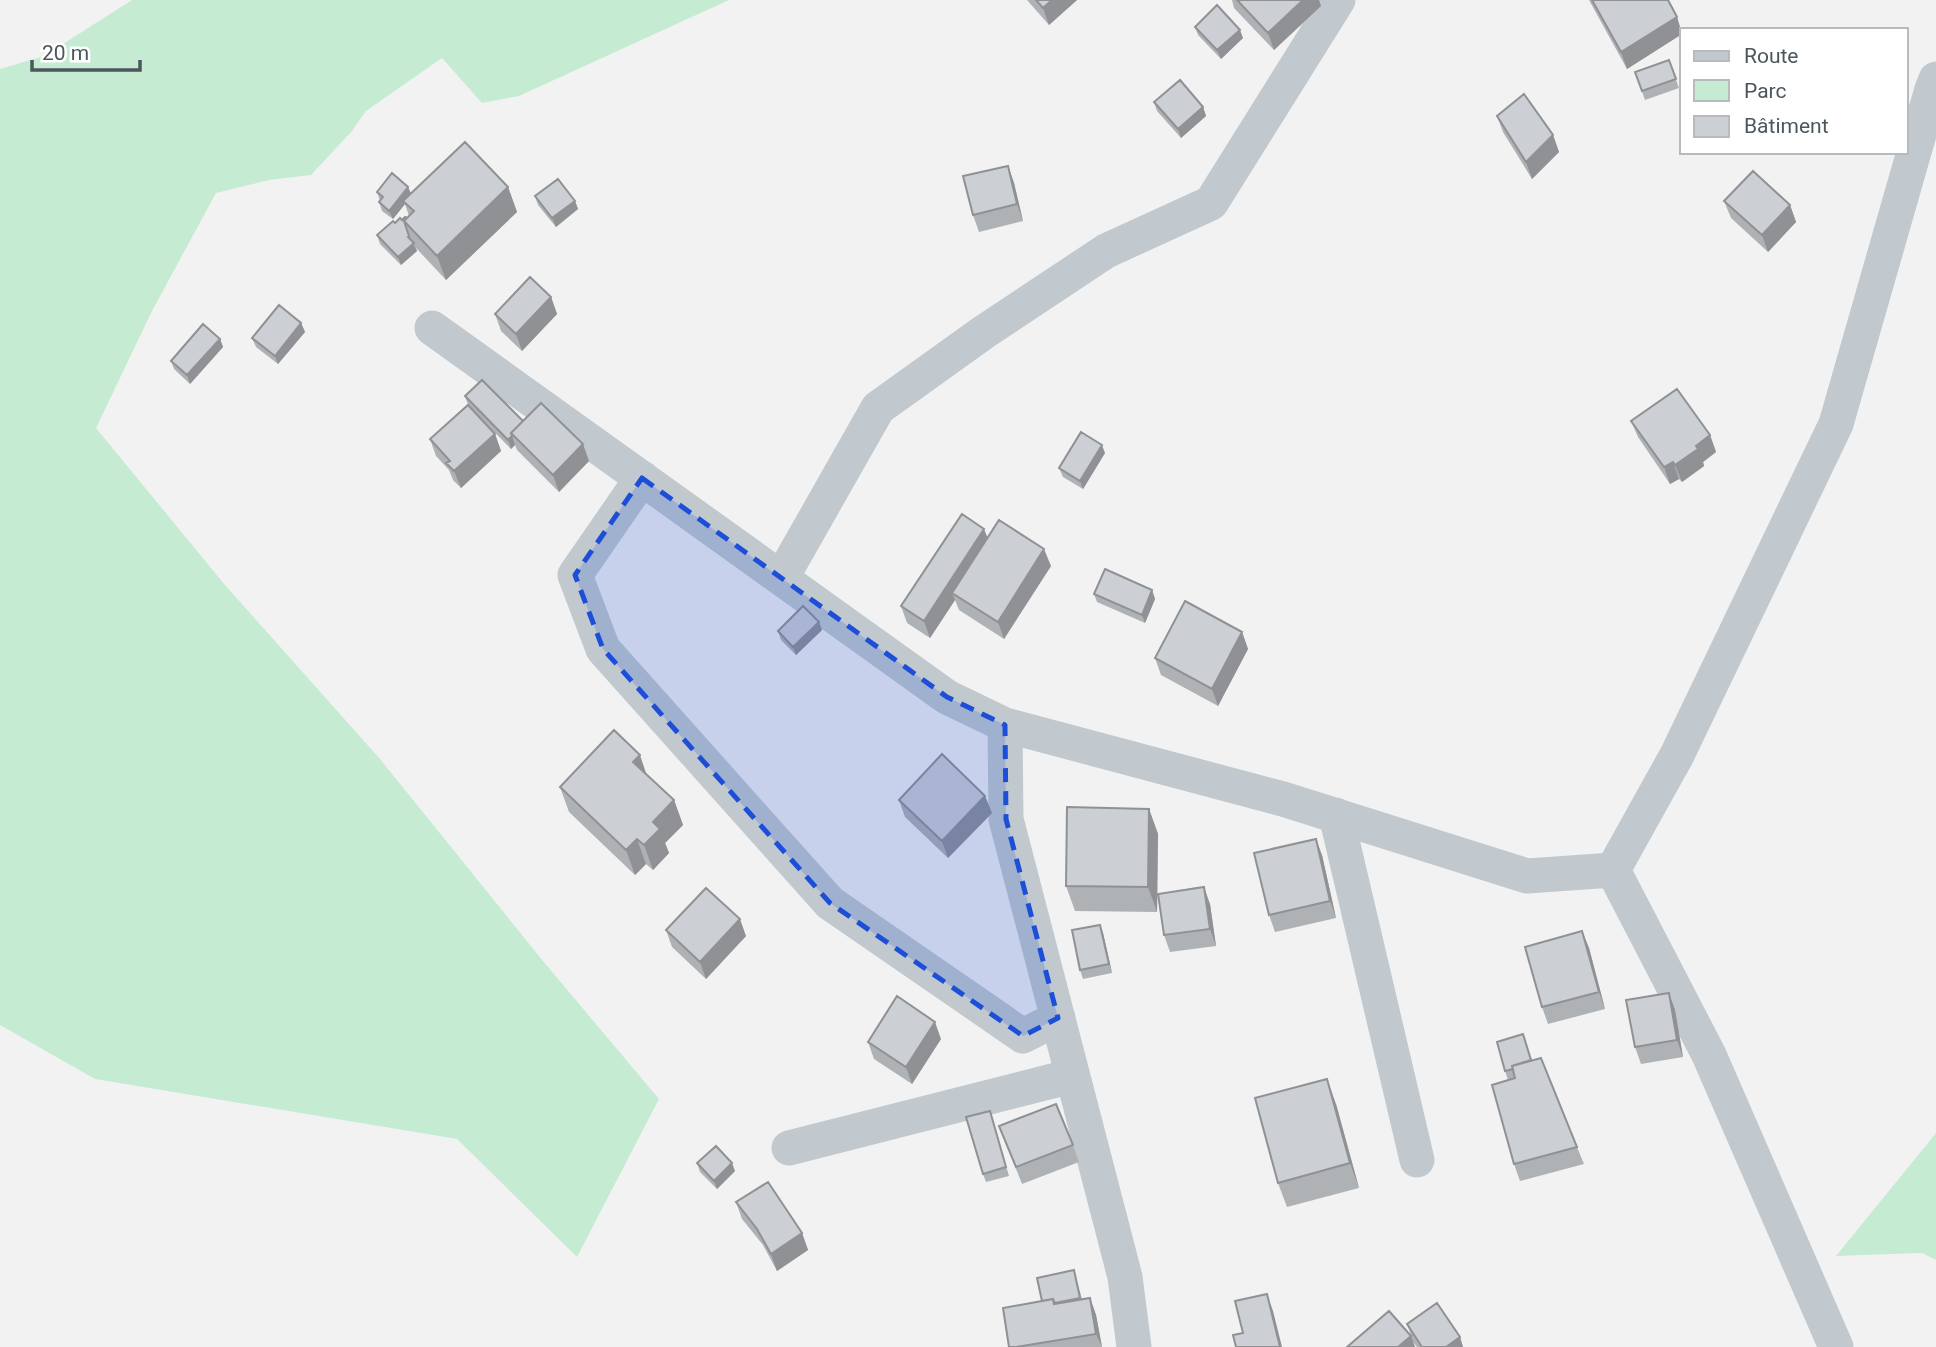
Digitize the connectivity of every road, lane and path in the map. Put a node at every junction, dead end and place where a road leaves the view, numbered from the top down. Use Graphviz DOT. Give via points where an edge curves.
graph roads {
  1 [pos="1338,0"];
  2 [pos="1936,79"];
  3 [pos="432,328"];
  4 [pos="642,478"];
  5 [pos="782,577"];
  6 [pos="1005,725"];
  7 [pos="1336,816"];
  8 [pos="1613,870"];
  9 [pos="1058,1018"];
  10 [pos="1072,1076"];
  11 [pos="789,1148"];
  12 [pos="1417,1160"];
  13 [pos="1134,1347"];
  14 [pos="1836,1347"];
  1 -- 5 [label="street" via="1212,203 1106,251 878,408"];
  2 -- 8 [label="street" via="1836,424 1677,755"];
  3 -- 4 [label="street"];
  4 -- 5 [label="street"];
  4 -- 9 [label="street" via="575,575 603,649 831,903 1023,1036"];
  5 -- 6 [label="street" via="947,696"];
  6 -- 7 [label="street"];
  6 -- 9 [label="street" via="1006,819"];
  7 -- 8 [label="street" via="1527,876"];
  7 -- 12 [label="street"];
  8 -- 14 [label="street" via="1709,1055"];
  9 -- 10 [label="street"];
  10 -- 11 [label="street"];
  10 -- 13 [label="street" via="1125,1277"];
}
